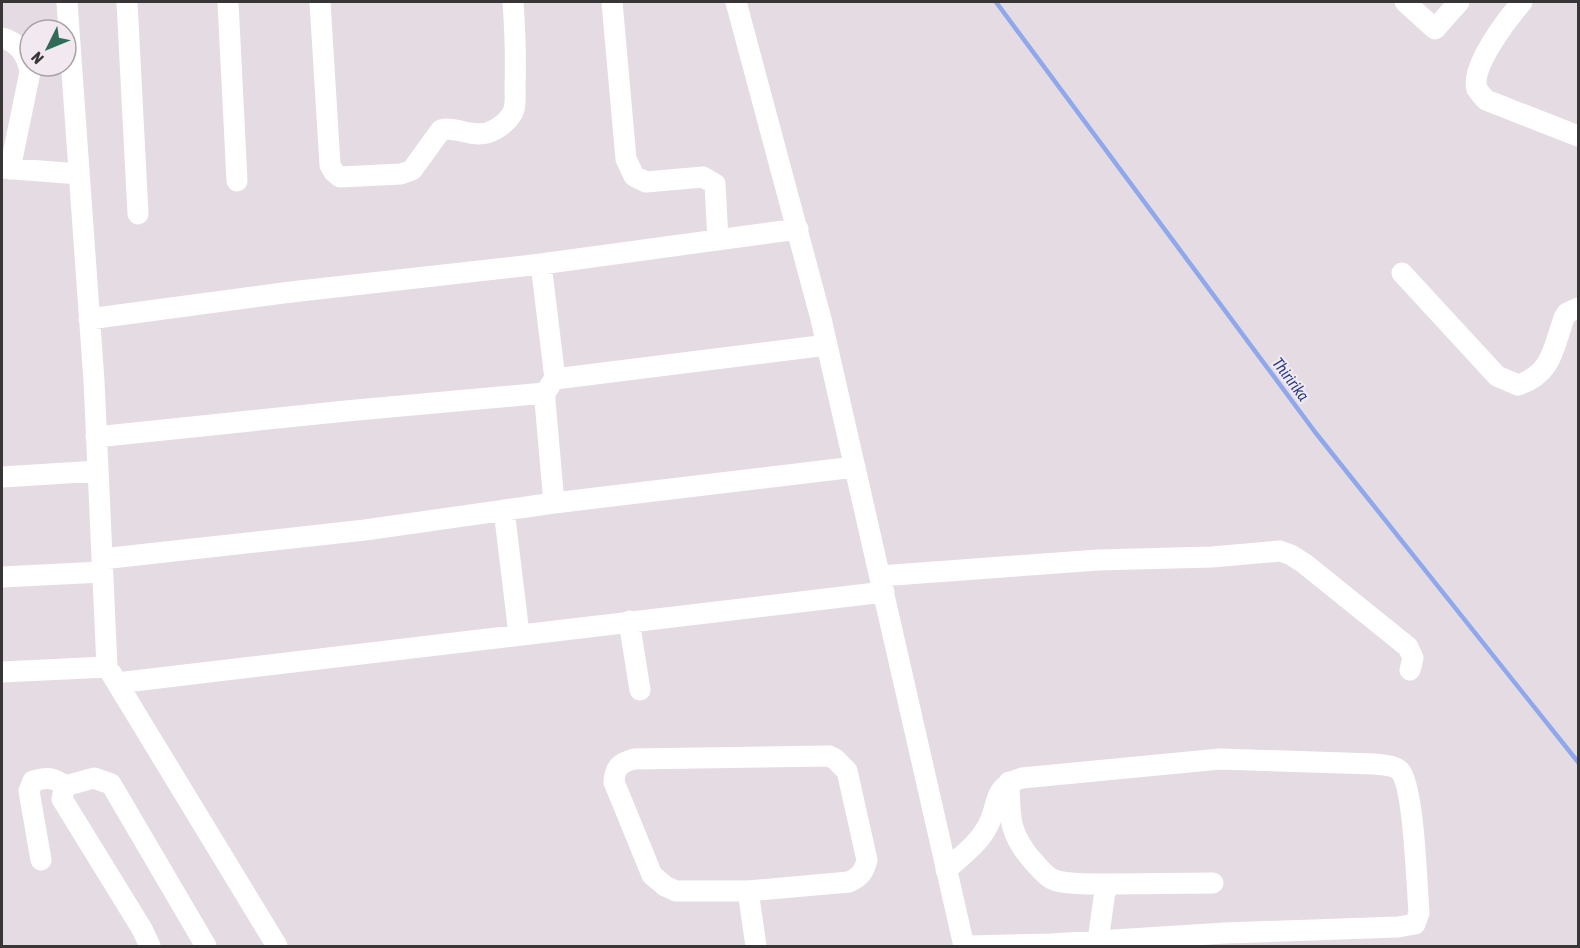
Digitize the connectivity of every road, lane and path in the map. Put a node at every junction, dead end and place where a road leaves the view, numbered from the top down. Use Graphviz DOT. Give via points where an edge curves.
graph roads {
  1 [pos="68,2"];
  2 [pos="127,2"];
  3 [pos="228,2"];
  4 [pos="320,2"];
  5 [pos="513,2"];
  6 [pos="612,2"];
  7 [pos="736,2"];
  8 [pos="1405,2"];
  9 [pos="1460,2"];
  10 [pos="1522,2"];
  11 [pos="2,38"];
  12 [pos="1578,136"];
  13 [pos="6,168"];
  14 [pos="79,174"];
  15 [pos="237,182"];
  16 [pos="138,214"];
  17 [pos="798,229"];
  18 [pos="718,240"];
  19 [pos="541,264"];
  20 [pos="1402,273"];
  21 [pos="1578,308"];
  22 [pos="89,319"];
  23 [pos="827,345"];
  24 [pos="550,386"];
  25 [pos="96,437"];
  26 [pos="855,467"];
  27 [pos="98,471"];
  28 [pos="2,477"];
  29 [pos="554,503"];
  30 [pos="504,510"];
  31 [pos="102,565"];
  32 [pos="2,577"];
  33 [pos="882,584"];
  34 [pos="629,621"];
  35 [pos="519,634"];
  36 [pos="1410,670"];
  37 [pos="2,672"];
  38 [pos="112,675"];
  39 [pos="640,690"];
  40 [pos="1009,782"];
  41 [pos="65,786"];
  42 [pos="41,860"];
  43 [pos="946,870"];
  44 [pos="1112,884"];
  45 [pos="1213,884"];
  46 [pos="748,891"];
  47 [pos="1108,942"];
  48 [pos="1051,945"];
  49 [pos="150,946"];
  50 [pos="206,946"];
  51 [pos="277,946"];
  52 [pos="756,946"];
  53 [pos="964,946"];
  54 [pos="970,946"];
  1 -- 14 [label="street"];
  2 -- 16 [label="street"];
  3 -- 15 [label="street"];
  4 -- 5 [label="street" via="330,165 340,177 401,174 411,170 441,130 472,135 489,132 508,119 514,110 517,47"];
  6 -- 18 [label="street" via="626,159 634,176 646,182 703,177 715,184"];
  7 -- 17 [label="street"];
  8 -- 9 [label="street" via="1435,29"];
  10 -- 12 [label="street" via="1482,59 1477,88 1485,100"];
  11 -- 13 [label="street" via="20,49 30,72"];
  13 -- 14 [label="street"];
  14 -- 22 [label="street"];
  17 -- 18 [label="street"];
  17 -- 23 [label="street"];
  18 -- 19 [label="street"];
  19 -- 22 [label="street"];
  19 -- 24 [label="street"];
  20 -- 21 [label="street" via="1497,376 1518,385 1533,380 1544,370 1564,318"];
  22 -- 25 [label="street"];
  23 -- 24 [label="street"];
  23 -- 26 [label="street"];
  24 -- 25 [label="street"];
  24 -- 29 [label="street"];
  25 -- 27 [label="street"];
  26 -- 29 [label="street"];
  26 -- 33 [label="street"];
  27 -- 28 [label="street"];
  27 -- 31 [label="street"];
  29 -- 30 [label="street"];
  30 -- 31 [label="street"];
  30 -- 35 [label="street"];
  31 -- 32 [label="street"];
  31 -- 38 [label="street"];
  33 -- 34 [label="street"];
  33 -- 36 [label="street" via="1098,560 1200,558 1280,551 1305,564 1408,647 1413,658"];
  33 -- 43 [label="street"];
  34 -- 35 [label="street"];
  34 -- 39 [label="street"];
  35 -- 38 [label="street"];
  37 -- 38 [label="street"];
  38 -- 51 [label="street"];
  40 -- 43 [label="street" via="1000,789 986,830"];
  40 -- 44 [label="street" via="1010,821 1019,845 1041,870 1053,880"];
  40 -- 47 [label="street" via="1022,777 1220,759 1374,764 1396,768 1404,777 1419,913 1415,924"];
  41 -- 42 [label="street" via="46,777 33,781 29,791"];
  41 -- 49 [label="street" via="62,799"];
  41 -- 50 [label="street" via="94,778 111,784"];
  43 -- 53 [label="street"];
  44 -- 45 [label="street"];
  44 -- 47 [label="street" via="1105,891"];
  46 -- 46 [label="street" via="849,882 864,871 867,860 847,771 841,763 829,756 634,759 615,770 614,782 652,875 676,891"];
  46 -- 52 [label="street"];
  47 -- 48 [label="street"];
  48 -- 54 [label="street"];
}
